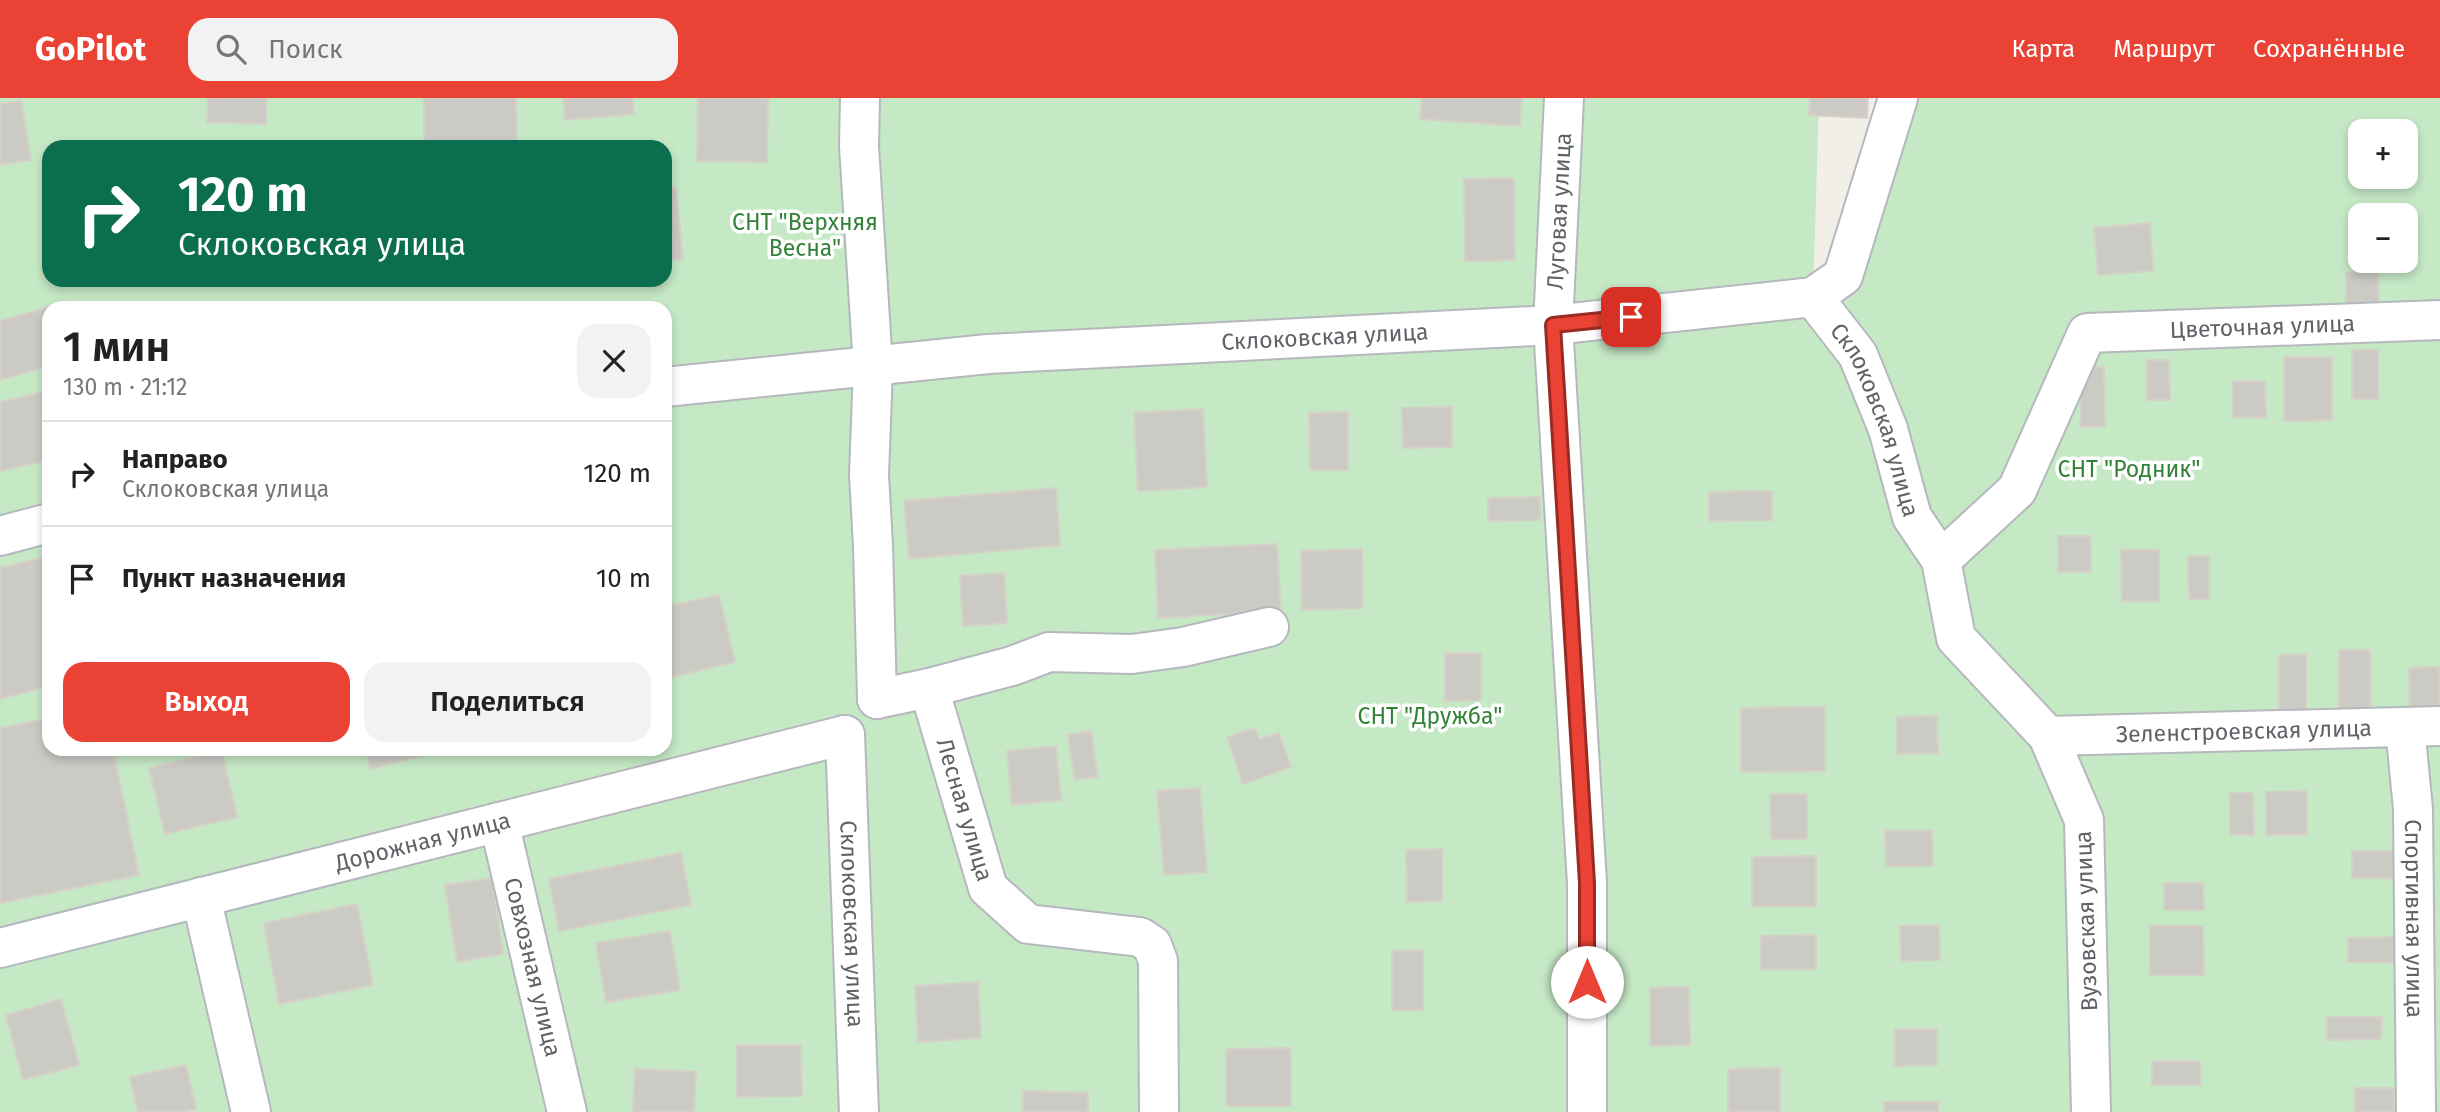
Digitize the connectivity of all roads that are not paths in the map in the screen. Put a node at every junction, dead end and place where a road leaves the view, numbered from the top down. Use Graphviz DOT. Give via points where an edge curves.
graph roads {
  1 [pos="860,98"];
  2 [pos="1564,98"];
  3 [pos="1898,98"];
  4 [pos="1813,297"];
  5 [pos="2440,320"];
  6 [pos="1553,325"];
  7 [pos="873,367"];
  8 [pos="672,386"];
  9 [pos="42,525"];
  10 [pos="0,536"];
  11 [pos="1941,560"];
  12 [pos="1269,627"];
  13 [pos="929,688"];
  14 [pos="877,699"];
  15 [pos="2422,727"];
  16 [pos="845,735"];
  17 [pos="2048,736"];
  18 [pos="499,822"];
  19 [pos="201,897"];
  20 [pos="0,947"];
  21 [pos="251,1112"];
  22 [pos="567,1112"];
  23 [pos="859,1112"];
  24 [pos="1159,1112"];
  25 [pos="1587,1112"];
  26 [pos="2091,1112"];
  27 [pos="2416,1112"];
  1 -- 7 [label="street"];
  2 -- 6 [label="street, Луговая улица"];
  3 -- 4 [label="street" via="1843,276"];
  4 -- 6 [label="street, Склоковская улица"];
  4 -- 11 [label="street, Склоковская улица" via="1858,355 1888,429 1912,517"];
  5 -- 11 [label="street, Цветочная улица" via="2087,333 2017,490"];
  6 -- 7 [label="street, Склоковская улица" via="988,354"];
  6 -- 25 [label="street, Луговая улица" via="1587,883"];
  7 -- 8 [label="street, Склоковская улица"];
  7 -- 14 [label="street" via="869,475"];
  9 -- 10 [label="street"];
  11 -- 17 [label="street, Вузовская улица" via="1956,638"];
  12 -- 13 [label="street" via="1132,654 1049,652"];
  13 -- 14 [label="street"];
  13 -- 24 [label="street, Лесная улица" via="988,888 1028,924 1140,937 1152,945 1158,961"];
  14 -- 16 [label="street"];
  15 -- 17 [label="street, Зеленстроевская улица"];
  15 -- 27 [label="street, Спортивная улица" via="2413,809"];
  16 -- 18 [label="street, Дорожная улица"];
  16 -- 23 [label="street, Склоковская улица"];
  17 -- 26 [label="street, Вузовская улица" via="2084,820"];
  18 -- 19 [label="street, Дорожная улица"];
  18 -- 22 [label="street, Совхозная улица"];
  19 -- 20 [label="street, Дорожная улица"];
  19 -- 21 [label="street"];
}
